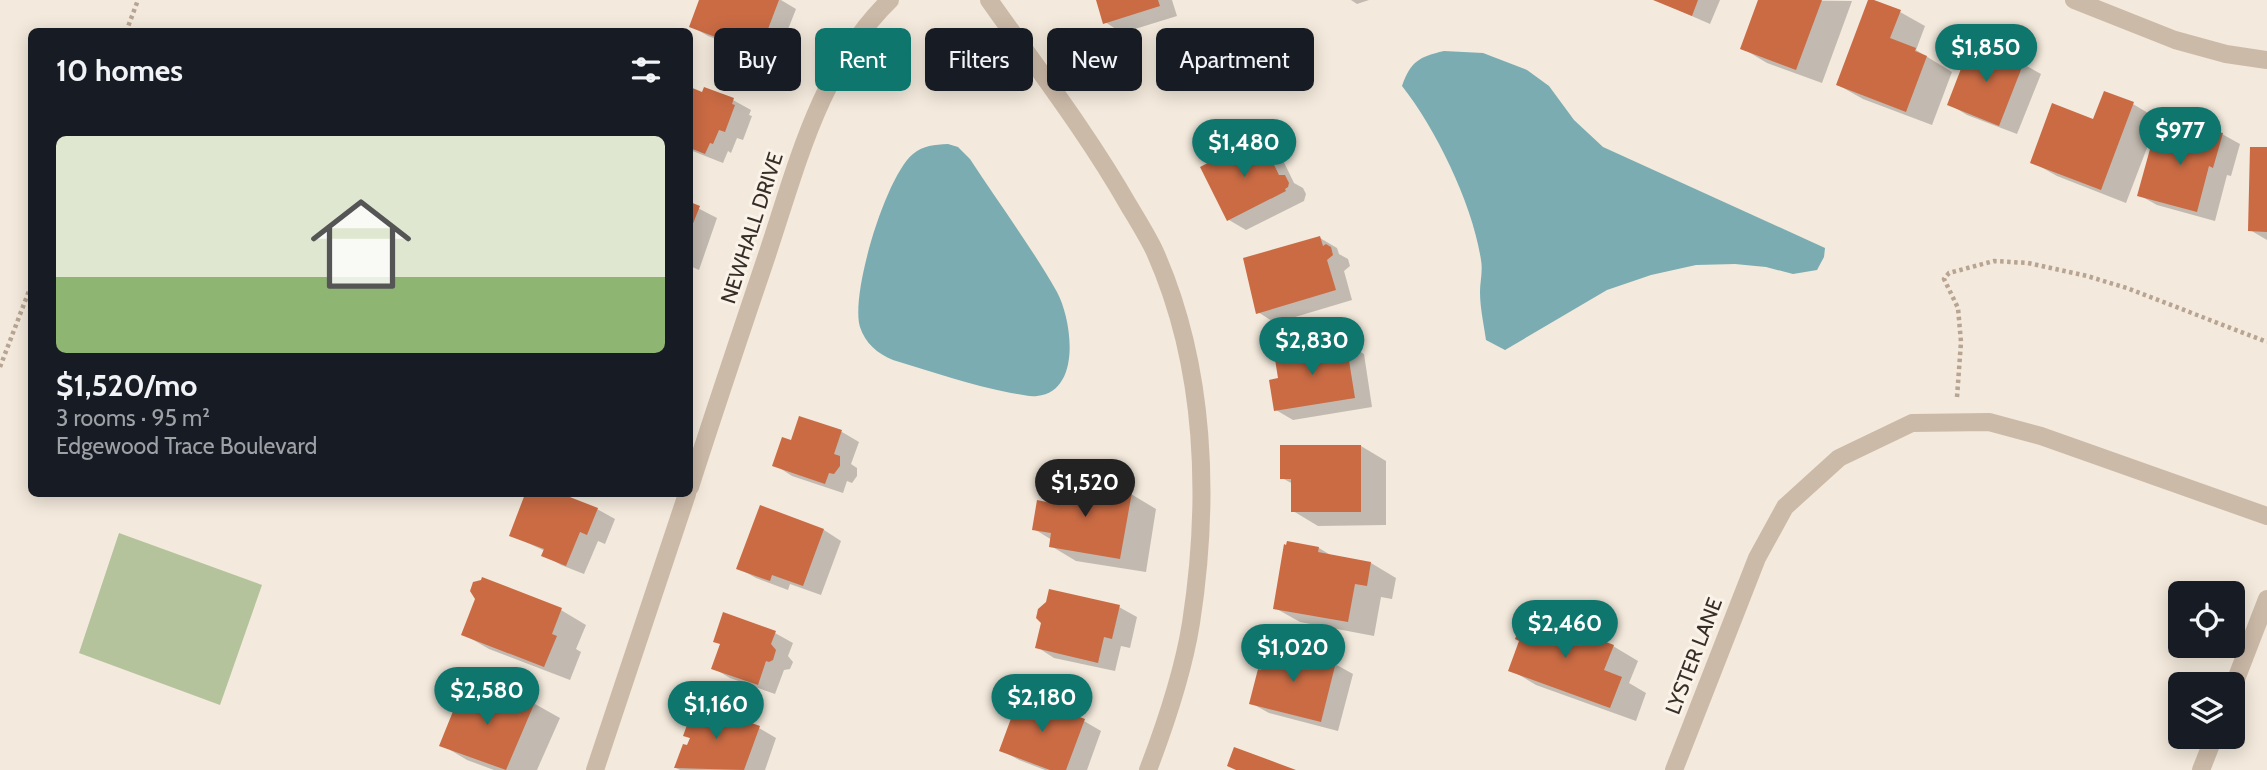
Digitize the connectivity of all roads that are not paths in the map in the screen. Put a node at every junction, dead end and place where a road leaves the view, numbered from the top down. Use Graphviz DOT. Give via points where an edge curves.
graph roads {
  1 [pos="890,0"];
  2 [pos="989,0"];
  3 [pos="2074,0"];
  4 [pos="2267,60"];
  5 [pos="693,477"];
  6 [pos="686,497"];
  7 [pos="2267,516"];
  8 [pos="2267,599"];
  9 [pos="2239,672"];
  10 [pos="2209,749"];
  11 [pos="595,770"];
  12 [pos="1147,770"];
  13 [pos="1674,770"];
  14 [pos="2201,770"];
  1 -- 5 [label="street, NEWHALL DRIVE" via="839,64 811,122"];
  2 -- 12 [label="street" via="1110,172 1155,252 1180,322 1195,394 1202,498 1191,625 1176,688"];
  3 -- 4 [label="street" via="2175,40"];
  6 -- 11 [label="street"];
  7 -- 13 [label="street, LYSTER LANE" via="1989,422 1912,424 1839,458 1786,507 1757,558"];
  8 -- 9 [label="street"];
  10 -- 14 [label="street"];
}
